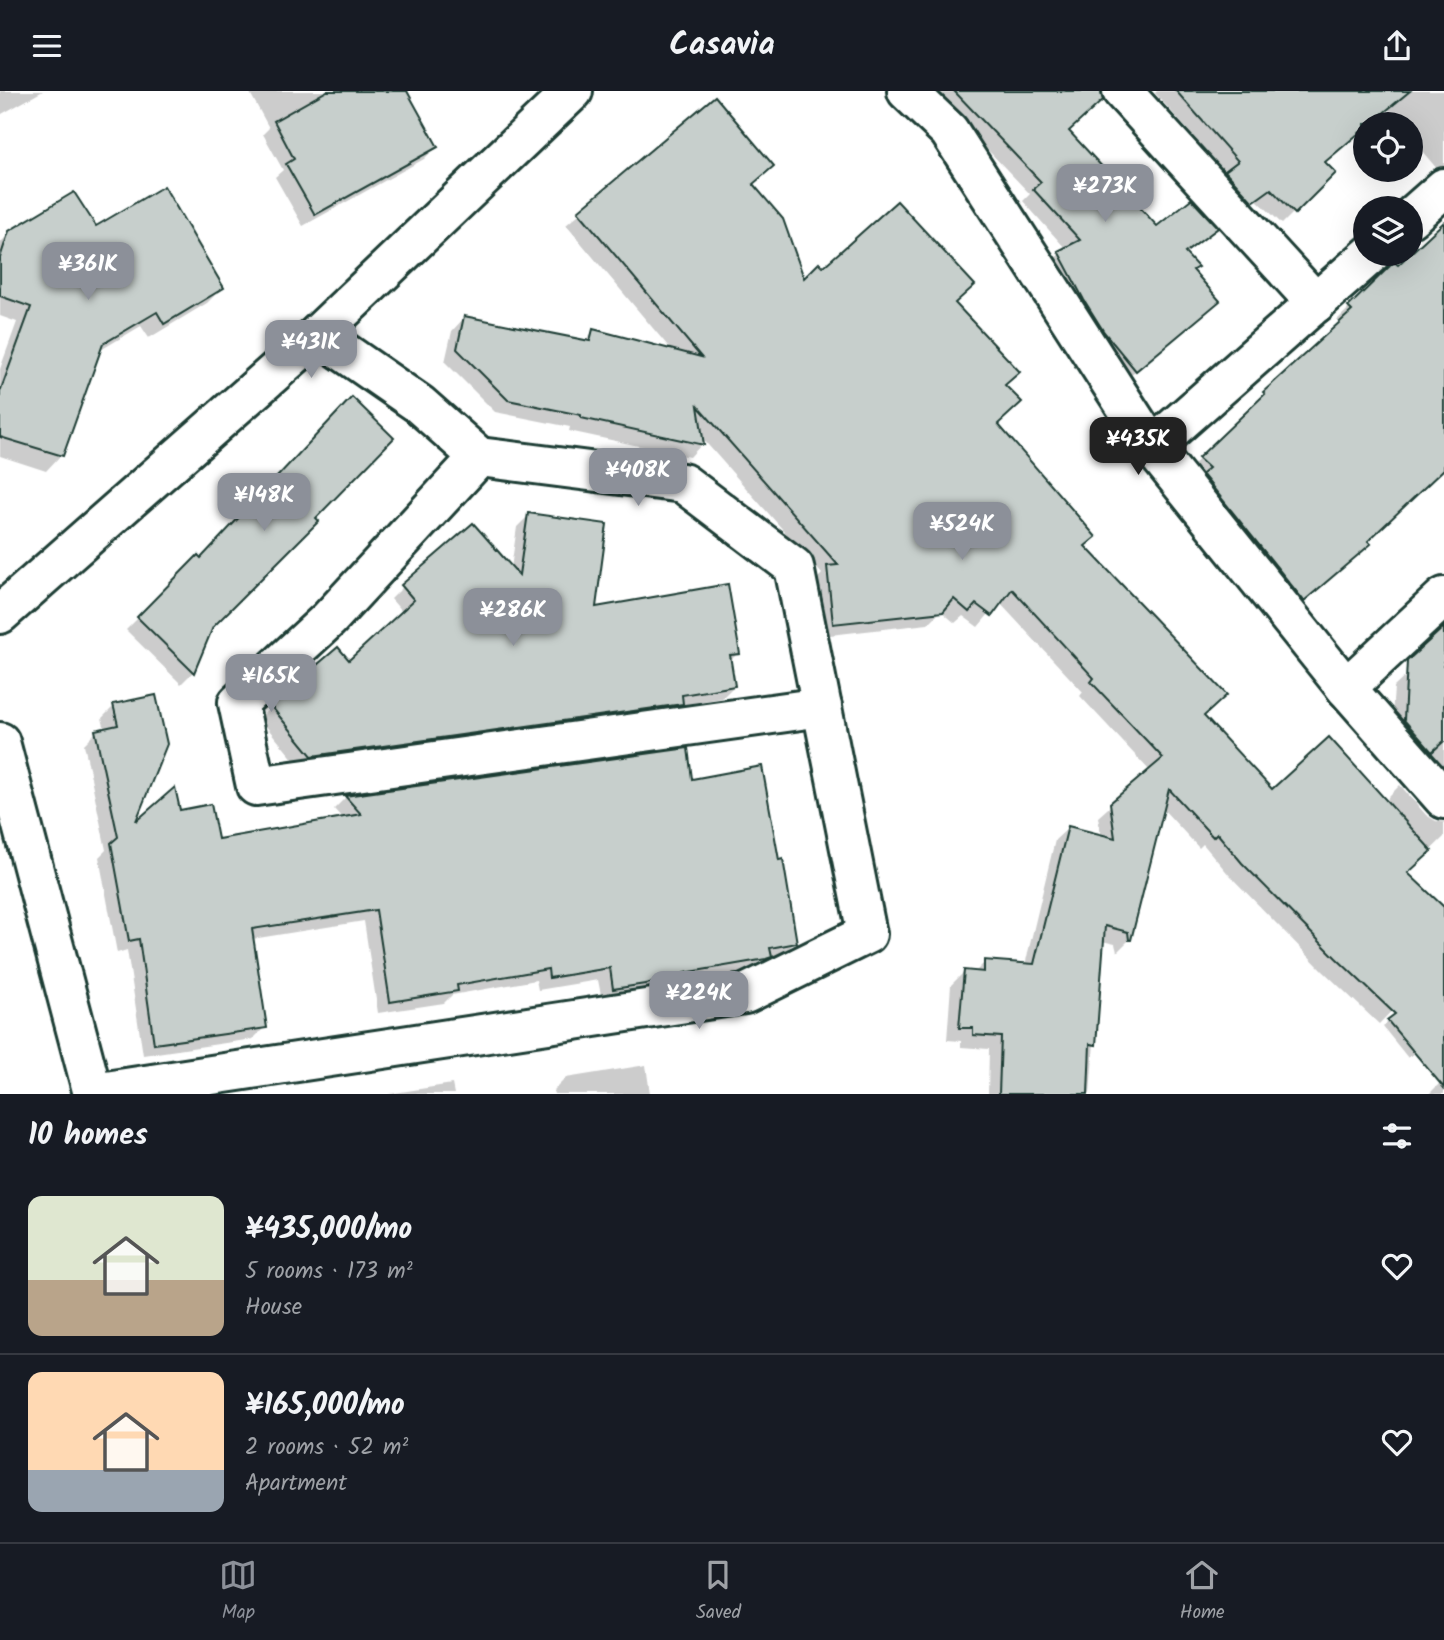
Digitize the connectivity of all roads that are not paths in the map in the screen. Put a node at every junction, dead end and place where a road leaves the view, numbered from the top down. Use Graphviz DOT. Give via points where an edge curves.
graph roads {
  1 [pos="573,91"];
  2 [pos="907,91"];
  3 [pos="1122,91"];
  4 [pos="1444,188"];
  5 [pos="1423,207"];
  6 [pos="1358,266"];
  7 [pos="1316,303"];
  8 [pos="318,334"];
  9 [pos="1152,447"];
  10 [pos="479,457"];
  11 [pos="1444,597"];
  12 [pos="0,614"];
  13 [pos="1346,688"];
  14 [pos="822,708"];
  15 [pos="0,742"];
  16 [pos="1444,799"];
  17 [pos="93,1094"];
  1 -- 8 [label="street"];
  2 -- 9 [label="street" via="949,131"];
  3 -- 7 [label="street"];
  4 -- 5 [label="street"];
  6 -- 7 [label="street"];
  7 -- 9 [label="street"];
  8 -- 10 [label="street" via="419,404"];
  8 -- 12 [label="street"];
  9 -- 13 [label="street"];
  10 -- 14 [label="street" via="683,483 794,567"];
  10 -- 14 [label="street" via="329,619 238,703 256,786"];
  11 -- 13 [label="street"];
  13 -- 16 [label="street"];
  14 -- 17 [label="street" via="867,934 745,994"];
  15 -- 17 [label="street"];
}
